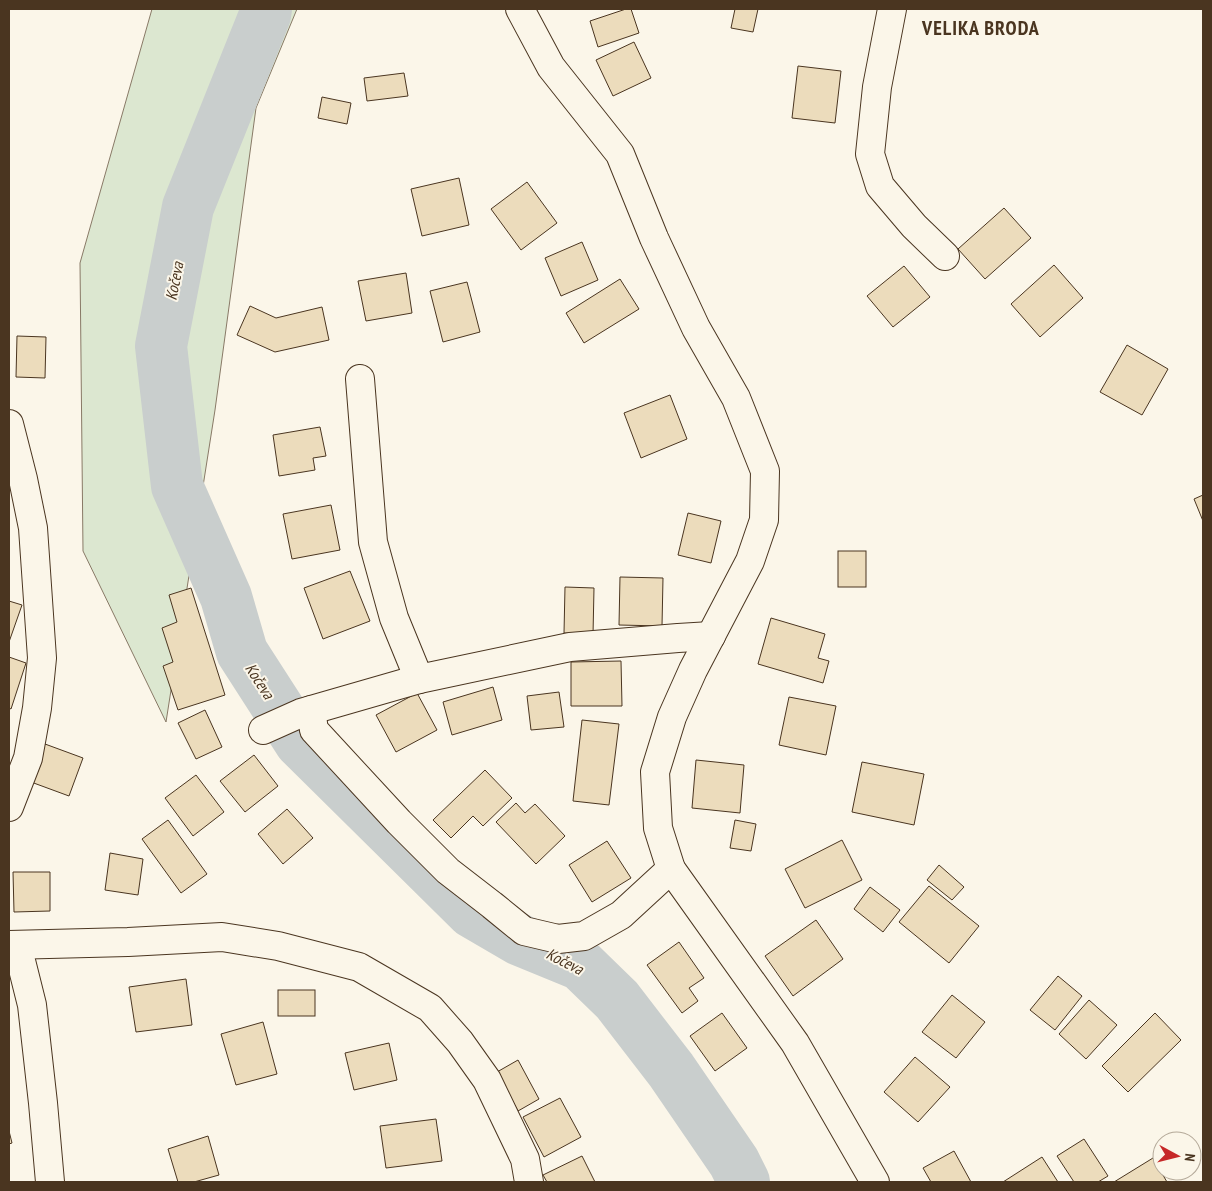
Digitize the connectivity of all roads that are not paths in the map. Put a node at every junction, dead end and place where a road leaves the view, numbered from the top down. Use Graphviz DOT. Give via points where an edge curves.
graph roads {
  1 [pos="520,9"];
  2 [pos="892,9"];
  3 [pos="944,256"];
  4 [pos="360,379"];
  5 [pos="9,424"];
  6 [pos="711,636"];
  7 [pos="419,679"];
  8 [pos="306,711"];
  9 [pos="265,729"];
  10 [pos="9,807"];
  11 [pos="671,869"];
  12 [pos="13,945"];
  13 [pos="50,1182"];
  14 [pos="529,1182"];
  15 [pos="875,1182"];
  1 -- 6 [label="street" via="551,67 620,154 654,238 692,320 736,398 765,471 764,520 750,561"];
  2 -- 3 [label="street" via="877,87 870,154 880,186"];
  4 -- 7 [label="street" via="373,542 394,618"];
  5 -- 10 [label="street" via="33,528 42,658 28,758"];
  6 -- 7 [label="street" via="570,647"];
  6 -- 11 [label="street" via="672,717 655,772 658,828"];
  7 -- 8 [label="street"];
  8 -- 9 [label="street"];
  8 -- 11 [label="street" via="314,730 398,822 448,871 524,931 558,939 584,936 620,915"];
  11 -- 15 [label="street" via="795,1043"];
  12 -- 13 [label="street" via="32,1005"];
  12 -- 14 [label="street" via="222,937 278,946 359,967 430,1008 460,1042 487,1080 525,1159"];
}
